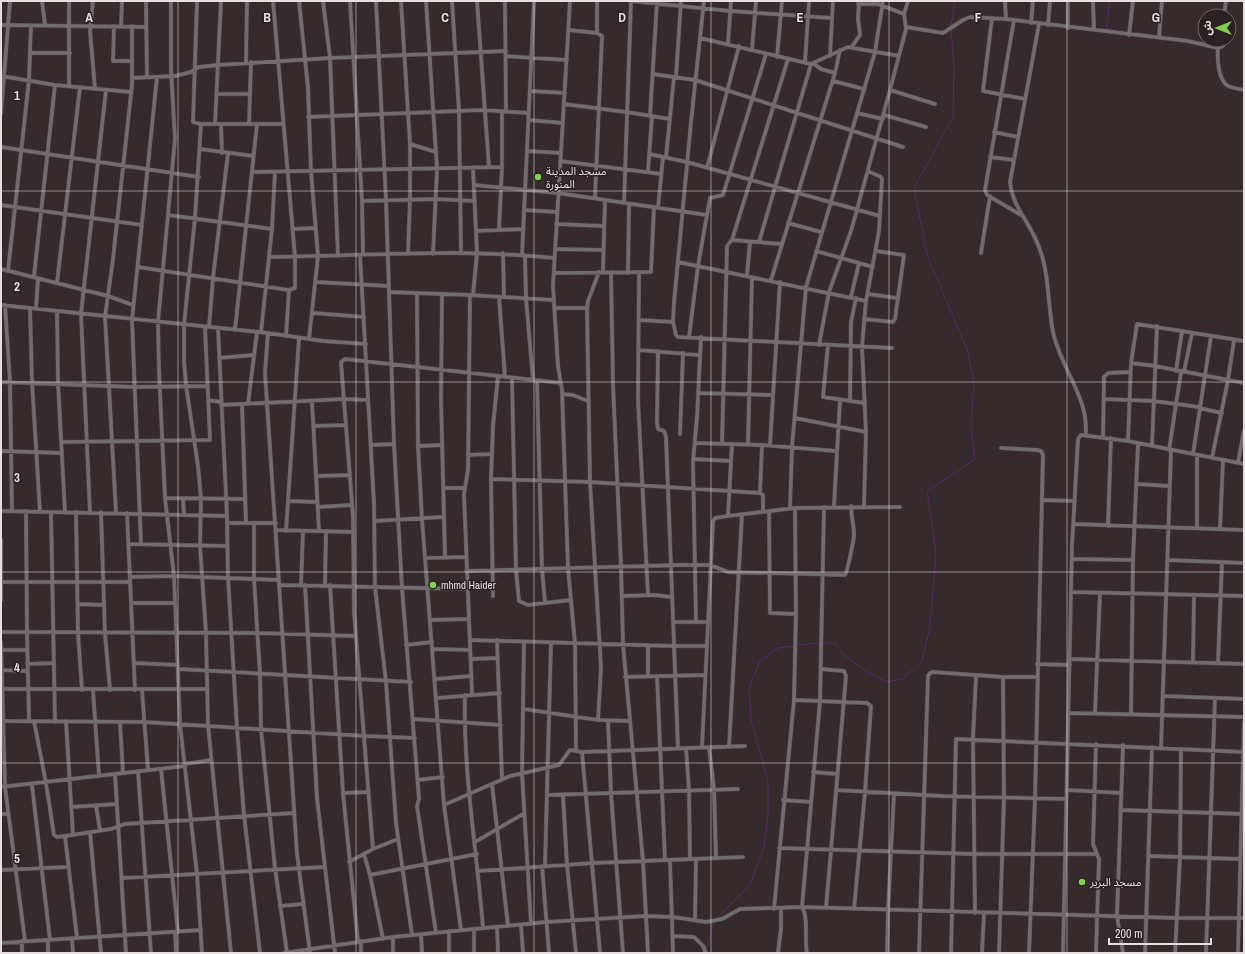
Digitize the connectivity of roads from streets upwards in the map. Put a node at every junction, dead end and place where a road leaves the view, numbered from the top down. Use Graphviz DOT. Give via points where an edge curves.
graph roads {
  1 [pos="10,1"];
  2 [pos="42,1"];
  3 [pos="69,1"];
  4 [pos="93,1"];
  5 [pos="122,1"];
  6 [pos="146,1"];
  7 [pos="171,1"];
  8 [pos="197,1"];
  9 [pos="221,1"];
  10 [pos="247,1"];
  11 [pos="273,1"];
  12 [pos="299,1"];
  13 [pos="323,1"];
  14 [pos="350,1"];
  15 [pos="376,1"];
  16 [pos="401,1"];
  17 [pos="426,1"];
  18 [pos="452,1"];
  19 [pos="477,1"];
  20 [pos="505,1"];
  21 [pos="534,1"];
  22 [pos="570,1"];
  23 [pos="597,1"];
  24 [pos="631,1"];
  25 [pos="681,1"];
  26 [pos="704,1"];
  27 [pos="731,1"];
  28 [pos="756,1"];
  29 [pos="782,1"];
  30 [pos="809,1"];
  31 [pos="833,1"];
  32 [pos="908,1"];
  33 [pos="1005,1"];
  34 [pos="1032,1"];
  35 [pos="1050,1"];
  36 [pos="1068,1"];
  37 [pos="1093,1"];
  38 [pos="1133,1"];
  39 [pos="1162,1"];
  40 [pos="657,2"];
  41 [pos="858,3"];
  42 [pos="883,3"];
  43 [pos="681,6"];
  44 [pos="703,8"];
  45 [pos="730,11"];
  46 [pos="755,12"];
  47 [pos="781,14"];
  48 [pos="904,14"];
  49 [pos="808,16"];
  50 [pos="832,18"];
  51 [pos="992,18"];
  52 [pos="1006,19"];
  53 [pos="1014,20"];
  54 [pos="1031,23"];
  55 [pos="1040,24"];
  56 [pos="1,25"];
  57 [pos="9,25"];
  58 [pos="31,25"];
  59 [pos="45,25"];
  60 [pos="1048,25"];
  61 [pos="70,26"];
  62 [pos="90,26"];
  63 [pos="114,26"];
  64 [pos="121,26"];
  65 [pos="132,26"];
  66 [pos="146,27"];
  67 [pos="906,27"];
  68 [pos="1068,28"];
  69 [pos="569,30"];
  70 [pos="1094,30"];
  71 [pos="596,33"];
  72 [pos="1129,34"];
  73 [pos="1159,37"];
  74 [pos="700,38"];
  75 [pos="1197,43"];
  76 [pos="728,44"];
  77 [pos="738,46"];
  78 [pos="851,48"];
  79 [pos="1218,48"];
  80 [pos="506,50"];
  81 [pos="752,50"];
  82 [pos="840,50"];
  83 [pos="480,51"];
  84 [pos="456,52"];
  85 [pos="875,52"];
  86 [pos="31,53"];
  87 [pos="70,53"];
  88 [pos="429,53"];
  89 [pos="404,54"];
  90 [pos="766,54"];
  91 [pos="378,56"];
  92 [pos="506,56"];
  93 [pos="830,56"];
  94 [pos="899,56"];
  95 [pos="352,57"];
  96 [pos="532,57"];
  97 [pos="777,57"];
  98 [pos="330,58"];
  99 [pos="305,59"];
  100 [pos="788,59"];
  101 [pos="567,60"];
  102 [pos="131,61"];
  103 [pos="278,61"];
  104 [pos="251,62"];
  105 [pos="246,63"];
  106 [pos="805,63"];
  107 [pos="218,64"];
  108 [pos="813,64"];
  109 [pos="194,71"];
  110 [pos="835,73"];
  111 [pos="653,74"];
  112 [pos="3,76"];
  113 [pos="172,76"];
  114 [pos="146,77"];
  115 [pos="157,77"];
  116 [pos="675,77"];
  117 [pos="132,78"];
  118 [pos="29,80"];
  119 [pos="695,80"];
  120 [pos="833,81"];
  121 [pos="55,84"];
  122 [pos="69,86"];
  123 [pos="80,87"];
  124 [pos="95,89"];
  125 [pos="864,89"];
  126 [pos="106,90"];
  127 [pos="727,90"];
  128 [pos="890,90"];
  129 [pos="1244,90"];
  130 [pos="531,91"];
  131 [pos="131,92"];
  132 [pos="565,93"];
  133 [pos="216,94"];
  134 [pos="250,94"];
  135 [pos="1001,95"];
  136 [pos="752,98"];
  137 [pos="1025,99"];
  138 [pos="564,104"];
  139 [pos="936,104"];
  140 [pos="774,106"];
  141 [pos="600,108"];
  142 [pos="485,110"];
  143 [pos="459,111"];
  144 [pos="504,111"];
  145 [pos="434,112"];
  146 [pos="626,112"];
  147 [pos="1,113"];
  148 [pos="408,113"];
  149 [pos="797,113"];
  150 [pos="857,113"];
  151 [pos="380,114"];
  152 [pos="529,114"];
  153 [pos="355,115"];
  154 [pos="333,116"];
  155 [pos="651,116"];
  156 [pos="308,117"];
  157 [pos="883,117"];
  158 [pos="529,120"];
  159 [pos="670,120"];
  160 [pos="820,121"];
  161 [pos="563,123"];
  162 [pos="201,124"];
  163 [pos="215,124"];
  164 [pos="221,124"];
  165 [pos="249,124"];
  166 [pos="257,124"];
  167 [pos="283,124"];
  168 [pos="926,127"];
  169 [pos="852,130"];
  170 [pos="994,132"];
  171 [pos="1018,137"];
  172 [pos="878,138"];
  173 [pos="410,144"];
  174 [pos="1,147"];
  175 [pos="903,147"];
  176 [pos="200,149"];
  177 [pos="22,151"];
  178 [pos="528,151"];
  179 [pos="436,152"];
  180 [pos="222,153"];
  181 [pos="228,154"];
  182 [pos="561,154"];
  183 [pos="649,154"];
  184 [pos="47,155"];
  185 [pos="253,156"];
  186 [pos="664,157"];
  187 [pos="990,157"];
  188 [pos="73,159"];
  189 [pos="1013,160"];
  190 [pos="560,161"];
  191 [pos="97,162"];
  192 [pos="687,162"];
  193 [pos="596,165"];
  194 [pos="122,166"];
  195 [pos="489,167"];
  196 [pos="502,167"];
  197 [pos="474,168"];
  198 [pos="625,168"];
  199 [pos="707,168"];
  200 [pos="437,169"];
  201 [pos="461,169"];
  202 [pos="148,170"];
  203 [pos="359,170"];
  204 [pos="384,170"];
  205 [pos="410,170"];
  206 [pos="311,171"];
  207 [pos="336,171"];
  208 [pos="252,172"];
  209 [pos="275,172"];
  210 [pos="287,172"];
  211 [pos="648,172"];
  212 [pos="868,172"];
  213 [pos="173,174"];
  214 [pos="661,174"];
  215 [pos="729,174"];
  216 [pos="199,177"];
  217 [pos="751,180"];
  218 [pos="474,185"];
  219 [pos="501,187"];
  220 [pos="775,187"];
  221 [pos="526,190"];
  222 [pos="558,193"];
  223 [pos="797,193"];
  224 [pos="990,196"];
  225 [pos="596,198"];
  226 [pos="410,199"];
  227 [pos="436,199"];
  228 [pos="362,200"];
  229 [pos="386,200"];
  230 [pos="461,200"];
  231 [pos="605,200"];
  232 [pos="475,201"];
  233 [pos="830,202"];
  234 [pos="624,203"];
  235 [pos="629,204"];
  236 [pos="1,205"];
  237 [pos="16,207"];
  238 [pos="656,208"];
  239 [pos="524,210"];
  240 [pos="857,210"];
  241 [pos="42,211"];
  242 [pos="556,212"];
  243 [pos="683,212"];
  244 [pos="67,214"];
  245 [pos="168,215"];
  246 [pos="707,215"];
  247 [pos="880,216"];
  248 [pos="1023,216"];
  249 [pos="90,217"];
  250 [pos="195,218"];
  251 [pos="118,221"];
  252 [pos="220,221"];
  253 [pos="788,223"];
  254 [pos="142,224"];
  255 [pos="556,224"];
  256 [pos="246,225"];
  257 [pos="604,226"];
  258 [pos="316,228"];
  259 [pos="272,229"];
  260 [pos="293,229"];
  261 [pos="523,229"];
  262 [pos="499,230"];
  263 [pos="476,231"];
  264 [pos="821,232"];
  265 [pos="732,240"];
  266 [pos="750,242"];
  267 [pos="760,242"];
  268 [pos="782,244"];
  269 [pos="555,249"];
  270 [pos="603,250"];
  271 [pos="816,251"];
  272 [pos="876,251"];
  273 [pos="460,253"];
  274 [pos="477,253"];
  275 [pos="503,253"];
  276 [pos="981,253"];
  277 [pos="408,254"];
  278 [pos="434,254"];
  279 [pos="361,255"];
  280 [pos="387,255"];
  281 [pos="523,255"];
  282 [pos="318,256"];
  283 [pos="338,256"];
  284 [pos="269,257"];
  285 [pos="295,257"];
  286 [pos="554,258"];
  287 [pos="841,258"];
  288 [pos="678,262"];
  289 [pos="859,263"];
  290 [pos="698,266"];
  291 [pos="138,267"];
  292 [pos="873,267"];
  293 [pos="1,269"];
  294 [pos="8,271"];
  295 [pos="163,271"];
  296 [pos="601,272"];
  297 [pos="611,272"];
  298 [pos="725,272"];
  299 [pos="554,273"];
  300 [pos="628,273"];
  301 [pos="188,274"];
  302 [pos="639,274"];
  303 [pos="747,276"];
  304 [pos="36,277"];
  305 [pos="752,277"];
  306 [pos="213,278"];
  307 [pos="771,280"];
  308 [pos="316,282"];
  309 [pos="780,282"];
  310 [pos="57,283"];
  311 [pos="239,283"];
  312 [pos="363,285"];
  313 [pos="266,286"];
  314 [pos="389,286"];
  315 [pos="806,287"];
  316 [pos="83,290"];
  317 [pos="289,290"];
  318 [pos="389,292"];
  319 [pos="829,292"];
  320 [pos="417,293"];
  321 [pos="442,294"];
  322 [pos="868,294"];
  323 [pos="472,295"];
  324 [pos="108,296"];
  325 [pos="499,297"];
  326 [pos="504,297"];
  327 [pos="851,297"];
  328 [pos="856,298"];
  329 [pos="897,298"];
  330 [pos="526,299"];
  331 [pos="554,300"];
  332 [pos="866,301"];
  333 [pos="3,305"];
  334 [pos="133,305"];
  335 [pos="30,308"];
  336 [pos="554,308"];
  337 [pos="587,308"];
  338 [pos="36,309"];
  339 [pos="57,311"];
  340 [pos="313,313"];
  341 [pos="81,314"];
  342 [pos="105,317"];
  343 [pos="364,317"];
  344 [pos="864,319"];
  345 [pos="132,320"];
  346 [pos="640,320"];
  347 [pos="158,322"];
  348 [pos="673,322"];
  349 [pos="184,325"];
  350 [pos="1157,326"];
  351 [pos="207,327"];
  352 [pos="218,328"];
  353 [pos="236,330"];
  354 [pos="1182,331"];
  355 [pos="259,332"];
  356 [pos="268,332"];
  357 [pos="1192,333"];
  358 [pos="286,336"];
  359 [pos="1211,336"];
  360 [pos="690,337"];
  361 [pos="299,338"];
  362 [pos="701,338"];
  363 [pos="309,339"];
  364 [pos="726,340"];
  365 [pos="1234,340"];
  366 [pos="751,341"];
  367 [pos="776,342"];
  368 [pos="1244,342"];
  369 [pos="366,344"];
  370 [pos="800,344"];
  371 [pos="819,345"];
  372 [pos="828,345"];
  373 [pos="851,346"];
  374 [pos="862,347"];
  375 [pos="892,348"];
  376 [pos="639,350"];
  377 [pos="658,351"];
  378 [pos="683,353"];
  379 [pos="254,355"];
  380 [pos="699,355"];
  381 [pos="219,358"];
  382 [pos="366,362"];
  383 [pos="390,364"];
  384 [pos="1131,364"];
  385 [pos="1155,366"];
  386 [pos="417,367"];
  387 [pos="442,369"];
  388 [pos="1176,371"];
  389 [pos="470,372"];
  390 [pos="1130,372"];
  391 [pos="1183,372"];
  392 [pos="1204,375"];
  393 [pos="498,376"];
  394 [pos="505,377"];
  395 [pos="512,378"];
  396 [pos="535,380"];
  397 [pos="1228,380"];
  398 [pos="1,382"];
  399 [pos="10,382"];
  400 [pos="32,382"];
  401 [pos="58,383"];
  402 [pos="561,383"];
  403 [pos="1244,383"];
  404 [pos="84,384"];
  405 [pos="108,385"];
  406 [pos="186,385"];
  407 [pos="160,386"];
  408 [pos="207,386"];
  409 [pos="134,387"];
  410 [pos="698,393"];
  411 [pos="562,394"];
  412 [pos="724,394"];
  413 [pos="749,395"];
  414 [pos="773,395"];
  415 [pos="344,399"];
  416 [pos="1104,399"];
  417 [pos="1129,399"];
  418 [pos="208,400"];
  419 [pos="368,400"];
  420 [pos="840,400"];
  421 [pos="312,401"];
  422 [pos="588,401"];
  423 [pos="850,401"];
  424 [pos="1154,401"];
  425 [pos="294,402"];
  426 [pos="221,403"];
  427 [pos="268,403"];
  428 [pos="865,403"];
  429 [pos="242,404"];
  430 [pos="248,404"];
  431 [pos="1177,404"];
  432 [pos="1199,408"];
  433 [pos="1222,413"];
  434 [pos="795,418"];
  435 [pos="346,425"];
  436 [pos="314,426"];
  437 [pos="838,426"];
  438 [pos="1244,430"];
  439 [pos="866,432"];
  440 [pos="680,434"];
  441 [pos="1086,436"];
  442 [pos="1103,438"];
  443 [pos="1111,438"];
  444 [pos="163,440"];
  445 [pos="193,440"];
  446 [pos="138,441"];
  447 [pos="1128,441"];
  448 [pos="62,442"];
  449 [pos="112,442"];
  450 [pos="86,443"];
  451 [pos="695,443"];
  452 [pos="1138,443"];
  453 [pos="394,444"];
  454 [pos="722,444"];
  455 [pos="732,444"];
  456 [pos="748,444"];
  457 [pos="371,445"];
  458 [pos="442,445"];
  459 [pos="762,445"];
  460 [pos="770,445"];
  461 [pos="418,446"];
  462 [pos="1152,446"];
  463 [pos="792,447"];
  464 [pos="1000,448"];
  465 [pos="1170,450"];
  466 [pos="1,451"];
  467 [pos="12,451"];
  468 [pos="836,451"];
  469 [pos="37,452"];
  470 [pos="62,453"];
  471 [pos="492,454"];
  472 [pos="468,455"];
  473 [pos="1195,455"];
  474 [pos="1212,458"];
  475 [pos="693,459"];
  476 [pos="731,461"];
  477 [pos="1223,461"];
  478 [pos="1238,463"];
  479 [pos="1244,464"];
  480 [pos="350,475"];
  481 [pos="317,476"];
  482 [pos="491,479"];
  483 [pos="514,480"];
  484 [pos="540,480"];
  485 [pos="566,481"];
  486 [pos="590,482"];
  487 [pos="616,484"];
  488 [pos="1136,484"];
  489 [pos="642,485"];
  490 [pos="1169,486"];
  491 [pos="668,487"];
  492 [pos="443,488"];
  493 [pos="465,488"];
  494 [pos="693,488"];
  495 [pos="729,491"];
  496 [pos="760,494"];
  497 [pos="166,498"];
  498 [pos="183,498"];
  499 [pos="201,498"];
  500 [pos="245,498"];
  501 [pos="226,499"];
  502 [pos="1042,500"];
  503 [pos="288,501"];
  504 [pos="1075,501"];
  505 [pos="318,502"];
  506 [pos="352,505"];
  507 [pos="834,506"];
  508 [pos="850,506"];
  509 [pos="864,506"];
  510 [pos="318,507"];
  511 [pos="824,507"];
  512 [pos="900,507"];
  513 [pos="792,508"];
  514 [pos="1,511"];
  515 [pos="12,511"];
  516 [pos="26,511"];
  517 [pos="40,512"];
  518 [pos="51,512"];
  519 [pos="65,512"];
  520 [pos="76,512"];
  521 [pos="90,512"];
  522 [pos="101,512"];
  523 [pos="116,512"];
  524 [pos="763,512"];
  525 [pos="769,512"];
  526 [pos="127,513"];
  527 [pos="140,513"];
  528 [pos="167,514"];
  529 [pos="184,514"];
  530 [pos="742,514"];
  531 [pos="202,515"];
  532 [pos="227,516"];
  533 [pos="728,516"];
  534 [pos="443,518"];
  535 [pos="422,519"];
  536 [pos="398,520"];
  537 [pos="374,521"];
  538 [pos="227,523"];
  539 [pos="246,523"];
  540 [pos="276,523"];
  541 [pos="254,524"];
  542 [pos="1074,524"];
  543 [pos="1108,526"];
  544 [pos="1134,526"];
  545 [pos="1168,527"];
  546 [pos="1197,527"];
  547 [pos="1220,528"];
  548 [pos="276,530"];
  549 [pos="1244,530"];
  550 [pos="286,531"];
  551 [pos="303,531"];
  552 [pos="319,531"];
  553 [pos="326,532"];
  554 [pos="353,532"];
  555 [pos="1,540"];
  556 [pos="128,544"];
  557 [pos="142,544"];
  558 [pos="170,545"];
  559 [pos="200,546"];
  560 [pos="227,546"];
  561 [pos="446,557"];
  562 [pos="466,557"];
  563 [pos="426,558"];
  564 [pos="1072,559"];
  565 [pos="1133,560"];
  566 [pos="1167,560"];
  567 [pos="1222,562"];
  568 [pos="1244,563"];
  569 [pos="621,565"];
  570 [pos="646,565"];
  571 [pos="671,565"];
  572 [pos="696,565"];
  573 [pos="710,565"];
  574 [pos="594,566"];
  575 [pos="568,568"];
  576 [pos="542,569"];
  577 [pos="492,570"];
  578 [pos="516,570"];
  579 [pos="466,571"];
  580 [pos="740,572"];
  581 [pos="769,574"];
  582 [pos="796,574"];
  583 [pos="823,575"];
  584 [pos="174,576"];
  585 [pos="130,577"];
  586 [pos="202,577"];
  587 [pos="228,577"];
  588 [pos="254,579"];
  589 [pos="279,580"];
  590 [pos="1,582"];
  591 [pos="26,582"];
  592 [pos="53,582"];
  593 [pos="78,582"];
  594 [pos="104,582"];
  595 [pos="130,582"];
  596 [pos="279,585"];
  597 [pos="303,585"];
  598 [pos="325,585"];
  599 [pos="330,585"];
  600 [pos="353,586"];
  601 [pos="376,587"];
  602 [pos="402,588"];
  603 [pos="428,588"];
  604 [pos="467,589"];
  605 [pos="1072,592"];
  606 [pos="1100,593"];
  607 [pos="1132,594"];
  608 [pos="1166,594"];
  609 [pos="648,595"];
  610 [pos="1194,595"];
  611 [pos="1220,595"];
  612 [pos="493,596"];
  613 [pos="622,596"];
  614 [pos="1244,596"];
  615 [pos="672,597"];
  616 [pos="1,600"];
  617 [pos="571,600"];
  618 [pos="175,602"];
  619 [pos="545,602"];
  620 [pos="132,603"];
  621 [pos="78,604"];
  622 [pos="104,605"];
  623 [pos="796,614"];
  624 [pos="469,619"];
  625 [pos="430,620"];
  626 [pos="673,622"];
  627 [pos="696,622"];
  628 [pos="707,622"];
  629 [pos="1,632"];
  630 [pos="27,632"];
  631 [pos="54,633"];
  632 [pos="78,633"];
  633 [pos="134,633"];
  634 [pos="206,633"];
  635 [pos="232,633"];
  636 [pos="258,633"];
  637 [pos="105,634"];
  638 [pos="176,634"];
  639 [pos="282,634"];
  640 [pos="308,635"];
  641 [pos="333,635"];
  642 [pos="356,636"];
  643 [pos="470,640"];
  644 [pos="497,640"];
  645 [pos="1,642"];
  646 [pos="432,642"];
  647 [pos="524,642"];
  648 [pos="551,643"];
  649 [pos="574,643"];
  650 [pos="599,643"];
  651 [pos="623,644"];
  652 [pos="406,645"];
  653 [pos="648,645"];
  654 [pos="673,646"];
  655 [pos="706,646"];
  656 [pos="432,649"];
  657 [pos="1,650"];
  658 [pos="27,650"];
  659 [pos="470,650"];
  660 [pos="498,658"];
  661 [pos="471,659"];
  662 [pos="1070,659"];
  663 [pos="1099,660"];
  664 [pos="1132,661"];
  665 [pos="1164,662"];
  666 [pos="1193,662"];
  667 [pos="54,663"];
  668 [pos="134,663"];
  669 [pos="1218,663"];
  670 [pos="27,664"];
  671 [pos="1037,664"];
  672 [pos="1244,664"];
  673 [pos="178,665"];
  674 [pos="1070,665"];
  675 [pos="3,670"];
  676 [pos="178,670"];
  677 [pos="207,670"];
  678 [pos="821,670"];
  679 [pos="28,671"];
  680 [pos="234,672"];
  681 [pos="260,674"];
  682 [pos="674,675"];
  683 [pos="704,675"];
  684 [pos="286,676"];
  685 [pos="471,676"];
  686 [pos="648,676"];
  687 [pos="657,676"];
  688 [pos="976,676"];
  689 [pos="625,677"];
  690 [pos="1036,677"];
  691 [pos="311,678"];
  692 [pos="1003,678"];
  693 [pos="336,679"];
  694 [pos="436,679"];
  695 [pos="360,680"];
  696 [pos="386,682"];
  697 [pos="411,682"];
  698 [pos="28,688"];
  699 [pos="2,689"];
  700 [pos="54,689"];
  701 [pos="82,690"];
  702 [pos="93,690"];
  703 [pos="110,690"];
  704 [pos="135,690"];
  705 [pos="142,690"];
  706 [pos="179,690"];
  707 [pos="207,690"];
  708 [pos="500,693"];
  709 [pos="472,694"];
  710 [pos="465,695"];
  711 [pos="1163,696"];
  712 [pos="437,698"];
  713 [pos="1215,698"];
  714 [pos="1244,698"];
  715 [pos="794,700"];
  716 [pos="820,701"];
  717 [pos="843,702"];
  718 [pos="524,709"];
  719 [pos="1069,712"];
  720 [pos="550,713"];
  721 [pos="1095,713"];
  722 [pos="1131,714"];
  723 [pos="1162,714"];
  724 [pos="1214,716"];
  725 [pos="576,717"];
  726 [pos="1244,717"];
  727 [pos="413,719"];
  728 [pos="438,720"];
  729 [pos="598,720"];
  730 [pos="2,721"];
  731 [pos="30,721"];
  732 [pos="34,721"];
  733 [pos="66,721"];
  734 [pos="608,721"];
  735 [pos="630,721"];
  736 [pos="55,722"];
  737 [pos="95,722"];
  738 [pos="120,722"];
  739 [pos="144,722"];
  740 [pos="464,722"];
  741 [pos="1244,722"];
  742 [pos="180,724"];
  743 [pos="501,725"];
  744 [pos="208,726"];
  745 [pos="237,728"];
  746 [pos="261,729"];
  747 [pos="288,730"];
  748 [pos="314,732"];
  749 [pos="339,734"];
  750 [pos="365,736"];
  751 [pos="390,738"];
  752 [pos="414,738"];
  753 [pos="973,738"];
  754 [pos="1003,740"];
  755 [pos="1036,741"];
  756 [pos="1068,743"];
  757 [pos="1096,744"];
  758 [pos="1123,745"];
  759 [pos="2,746"];
  760 [pos="729,746"];
  761 [pos="745,746"];
  762 [pos="702,747"];
  763 [pos="709,747"];
  764 [pos="1152,747"];
  765 [pos="660,748"];
  766 [pos="678,748"];
  767 [pos="686,748"];
  768 [pos="1161,748"];
  769 [pos="608,750"];
  770 [pos="632,750"];
  771 [pos="1180,750"];
  772 [pos="576,751"];
  773 [pos="1213,751"];
  774 [pos="582,752"];
  775 [pos="1243,752"];
  776 [pos="211,760"];
  777 [pos="185,765"];
  778 [pos="161,768"];
  779 [pos="548,768"];
  780 [pos="148,770"];
  781 [pos="138,771"];
  782 [pos="814,772"];
  783 [pos="123,773"];
  784 [pos="522,773"];
  785 [pos="115,774"];
  786 [pos="837,774"];
  787 [pos="99,776"];
  788 [pos="443,777"];
  789 [pos="502,779"];
  790 [pos="68,780"];
  791 [pos="418,780"];
  792 [pos="1243,782"];
  793 [pos="46,783"];
  794 [pos="492,784"];
  795 [pos="32,785"];
  796 [pos="3,787"];
  797 [pos="738,788"];
  798 [pos="714,789"];
  799 [pos="689,790"];
  800 [pos="836,790"];
  801 [pos="1067,790"];
  802 [pos="662,791"];
  803 [pos="369,792"];
  804 [pos="636,792"];
  805 [pos="865,792"];
  806 [pos="1096,792"];
  807 [pos="343,793"];
  808 [pos="611,793"];
  809 [pos="1121,793"];
  810 [pos="470,794"];
  811 [pos="587,794"];
  812 [pos="894,794"];
  813 [pos="547,795"];
  814 [pos="563,795"];
  815 [pos="925,795"];
  816 [pos="956,796"];
  817 [pos="973,797"];
  818 [pos="1004,798"];
  819 [pos="1035,798"];
  820 [pos="1066,799"];
  821 [pos="783,800"];
  822 [pos="811,802"];
  823 [pos="117,804"];
  824 [pos="96,805"];
  825 [pos="444,805"];
  826 [pos="71,807"];
  827 [pos="1120,810"];
  828 [pos="1151,812"];
  829 [pos="269,813"];
  830 [pos="294,813"];
  831 [pos="1181,813"];
  832 [pos="1212,813"];
  833 [pos="1,814"];
  834 [pos="8,814"];
  835 [pos="523,814"];
  836 [pos="1243,814"];
  837 [pos="244,815"];
  838 [pos="216,817"];
  839 [pos="191,819"];
  840 [pos="166,821"];
  841 [pos="142,823"];
  842 [pos="118,826"];
  843 [pos="498,827"];
  844 [pos="100,831"];
  845 [pos="90,832"];
  846 [pos="73,835"];
  847 [pos="65,836"];
  848 [pos="398,839"];
  849 [pos="476,842"];
  850 [pos="779,848"];
  851 [pos="373,849"];
  852 [pos="806,849"];
  853 [pos="830,851"];
  854 [pos="858,851"];
  855 [pos="891,851"];
  856 [pos="922,852"];
  857 [pos="954,853"];
  858 [pos="364,854"];
  859 [pos="477,854"];
  860 [pos="974,854"];
  861 [pos="1001,854"];
  862 [pos="1032,854"];
  863 [pos="1097,854"];
  864 [pos="1065,855"];
  865 [pos="1150,856"];
  866 [pos="743,857"];
  867 [pos="1180,857"];
  868 [pos="451,858"];
  869 [pos="716,858"];
  870 [pos="1209,858"];
  871 [pos="690,859"];
  872 [pos="696,859"];
  873 [pos="1240,859"];
  874 [pos="665,860"];
  875 [pos="670,860"];
  876 [pos="643,861"];
  877 [pos="349,862"];
  878 [pos="617,862"];
  879 [pos="593,863"];
  880 [pos="427,864"];
  881 [pos="567,865"];
  882 [pos="527,866"];
  883 [pos="544,866"];
  884 [pos="67,867"];
  885 [pos="325,867"];
  886 [pos="41,868"];
  887 [pos="274,868"];
  888 [pos="298,868"];
  889 [pos="502,868"];
  890 [pos="16,869"];
  891 [pos="402,869"];
  892 [pos="1,870"];
  893 [pos="250,870"];
  894 [pos="478,871"];
  895 [pos="223,873"];
  896 [pos="197,874"];
  897 [pos="172,875"];
  898 [pos="370,875"];
  899 [pos="145,877"];
  900 [pos="122,878"];
  901 [pos="303,904"];
  902 [pos="280,906"];
  903 [pos="781,908"];
  904 [pos="802,908"];
  905 [pos="826,908"];
  906 [pos="774,909"];
  907 [pos="854,909"];
  908 [pos="888,910"];
  909 [pos="920,911"];
  910 [pos="952,912"];
  911 [pos="975,913"];
  912 [pos="984,913"];
  913 [pos="1000,914"];
  914 [pos="1031,914"];
  915 [pos="1097,914"];
  916 [pos="1064,915"];
  917 [pos="646,916"];
  918 [pos="1117,916"];
  919 [pos="622,917"];
  920 [pos="673,917"];
  921 [pos="1147,917"];
  922 [pos="597,918"];
  923 [pos="1176,918"];
  924 [pos="1207,918"];
  925 [pos="1239,918"];
  926 [pos="1244,918"];
  927 [pos="572,920"];
  928 [pos="695,920"];
  929 [pos="546,922"];
  930 [pos="531,924"];
  931 [pos="521,925"];
  932 [pos="508,926"];
  933 [pos="496,927"];
  934 [pos="483,928"];
  935 [pos="474,929"];
  936 [pos="201,930"];
  937 [pos="461,930"];
  938 [pos="449,931"];
  939 [pos="176,932"];
  940 [pos="150,933"];
  941 [pos="436,933"];
  942 [pos="126,934"];
  943 [pos="421,934"];
  944 [pos="412,935"];
  945 [pos="101,936"];
  946 [pos="673,936"];
  947 [pos="393,937"];
  948 [pos="74,938"];
  949 [pos="383,939"];
  950 [pos="49,940"];
  951 [pos="24,941"];
  952 [pos="359,942"];
  953 [pos="1,943"];
  954 [pos="334,945"];
  955 [pos="310,951"];
  956 [pos="22,953"];
  957 [pos="48,953"];
  958 [pos="73,953"];
  959 [pos="101,953"];
  960 [pos="126,953"];
  961 [pos="151,953"];
  962 [pos="176,953"];
  963 [pos="202,953"];
  964 [pos="231,953"];
  965 [pos="260,953"];
  966 [pos="284,953"];
  967 [pos="287,953"];
  968 [pos="334,953"];
  969 [pos="361,953"];
  970 [pos="393,953"];
  971 [pos="422,953"];
  972 [pos="449,953"];
  973 [pos="474,953"];
  974 [pos="498,953"];
  975 [pos="523,953"];
  976 [pos="549,953"];
  977 [pos="576,953"];
  978 [pos="600,953"];
  979 [pos="623,953"];
  980 [pos="648,953"];
  981 [pos="674,953"];
  982 [pos="706,953"];
  983 [pos="778,953"];
  984 [pos="807,953"];
  985 [pos="887,953"];
  986 [pos="919,953"];
  987 [pos="950,953"];
  988 [pos="982,953"];
  989 [pos="999,953"];
  990 [pos="1029,953"];
  991 [pos="1063,953"];
  992 [pos="1096,953"];
  993 [pos="1123,953"];
  994 [pos="1145,953"];
  995 [pos="1175,953"];
  996 [pos="1206,953"];
  997 [pos="1238,953"];
  1 -- 57 [label="street"];
  2 -- 59 [label="street"];
  3 -- 61 [label="street"];
  4 -- 62 [label="street"];
  5 -- 64 [label="street"];
  6 -- 66 [label="street"];
  7 -- 113 [label="street"];
  8 -- 109 [label="street"];
  9 -- 107 [label="street"];
  10 -- 105 [label="street"];
  11 -- 103 [label="street"];
  12 -- 99 [label="street"];
  13 -- 98 [label="street"];
  14 -- 95 [label="street"];
  15 -- 91 [label="street"];
  16 -- 89 [label="street"];
  17 -- 88 [label="street"];
  18 -- 84 [label="street"];
  19 -- 83 [label="street"];
  20 -- 80 [label="street"];
  21 -- 96 [label="street"];
  22 -- 69 [label="street"];
  23 -- 71 [label="street"];
  24 -- 40 [label="street"];
  24 -- 146 [label="street"];
  25 -- 43 [label="street"];
  26 -- 44 [label="street"];
  27 -- 45 [label="street"];
  28 -- 46 [label="street"];
  29 -- 47 [label="street"];
  30 -- 49 [label="street"];
  31 -- 50 [label="street"];
  32 -- 48 [label="street"];
  33 -- 52 [label="street"];
  34 -- 54 [label="street"];
  35 -- 60 [label="street"];
  36 -- 68 [label="street"];
  37 -- 70 [label="street"];
  38 -- 72 [label="street"];
  39 -- 73 [label="street"];
  40 -- 43 [label="street"];
  40 -- 111 [label="street"];
  41 -- 42 [label="street"];
  41 -- 78 [label="street" via="860,35"];
  42 -- 48 [label="street"];
  42 -- 85 [label="street"];
  43 -- 44 [label="street"];
  43 -- 116 [label="street"];
  44 -- 45 [label="street"];
  44 -- 74 [label="street"];
  45 -- 46 [label="street"];
  45 -- 76 [label="street"];
  46 -- 47 [label="street"];
  46 -- 81 [label="street"];
  47 -- 49 [label="street"];
  47 -- 97 [label="street"];
  48 -- 67 [label="street"];
  49 -- 50 [label="street"];
  49 -- 106 [label="street"];
  50 -- 93 [label="street"];
  51 -- 52 [label="street"];
  51 -- 67 [label="street" via="966,18 943,33"];
  51 -- 135 [label="street" via="983,89 985,92"];
  52 -- 53 [label="street"];
  53 -- 54 [label="street"];
  53 -- 135 [label="street"];
  54 -- 55 [label="street"];
  55 -- 60 [label="street"];
  55 -- 137 [label="street"];
  56 -- 57 [label="street"];
  57 -- 58 [label="street"];
  57 -- 112 [label="street"];
  58 -- 59 [label="street"];
  58 -- 86 [label="street"];
  59 -- 61 [label="street"];
  60 -- 68 [label="street"];
  61 -- 62 [label="street"];
  61 -- 87 [label="street"];
  62 -- 63 [label="street"];
  62 -- 124 [label="street"];
  63 -- 64 [label="street"];
  63 -- 102 [label="street" via="113,61"];
  64 -- 65 [label="street"];
  65 -- 66 [label="street"];
  65 -- 102 [label="street"];
  66 -- 114 [label="street"];
  67 -- 94 [label="street"];
  68 -- 70 [label="street"];
  69 -- 71 [label="street"];
  69 -- 101 [label="street"];
  70 -- 72 [label="street"];
  71 -- 141 [label="street" via="602,38"];
  72 -- 73 [label="street"];
  73 -- 75 [label="street"];
  74 -- 76 [label="street"];
  74 -- 119 [label="street"];
  76 -- 77 [label="street"];
  77 -- 81 [label="street"];
  77 -- 127 [label="street"];
  78 -- 82 [label="street" via="845,47"];
  78 -- 85 [label="street"];
  79 -- 129 [label="street" via="1217,65 1226,84"];
  80 -- 83 [label="street"];
  80 -- 92 [label="street"];
  81 -- 90 [label="street"];
  82 -- 93 [label="street"];
  82 -- 110 [label="street"];
  83 -- 84 [label="street"];
  83 -- 142 [label="street"];
  84 -- 88 [label="street"];
  84 -- 143 [label="street"];
  85 -- 94 [label="street"];
  85 -- 125 [label="street"];
  86 -- 87 [label="street"];
  86 -- 118 [label="street"];
  87 -- 122 [label="street"];
  88 -- 89 [label="street"];
  88 -- 145 [label="street"];
  89 -- 91 [label="street"];
  89 -- 148 [label="street"];
  90 -- 97 [label="street"];
  90 -- 136 [label="street"];
  91 -- 95 [label="street"];
  91 -- 151 [label="street"];
  92 -- 96 [label="street"];
  92 -- 144 [label="street"];
  93 -- 108 [label="street"];
  94 -- 128 [label="street"];
  95 -- 98 [label="street"];
  95 -- 153 [label="street"];
  96 -- 101 [label="street"];
  96 -- 130 [label="street"];
  97 -- 100 [label="street"];
  98 -- 99 [label="street"];
  98 -- 154 [label="street"];
  99 -- 103 [label="street"];
  99 -- 156 [label="street"];
  100 -- 106 [label="street"];
  100 -- 140 [label="street"];
  101 -- 132 [label="street"];
  102 -- 117 [label="street"];
  103 -- 104 [label="street"];
  103 -- 167 [label="street"];
  104 -- 105 [label="street"];
  104 -- 134 [label="street"];
  105 -- 107 [label="street"];
  106 -- 108 [label="street"];
  107 -- 109 [label="street" via="199,67"];
  107 -- 133 [label="street"];
  108 -- 110 [label="street"];
  108 -- 149 [label="street"];
  109 -- 113 [label="street"];
  109 -- 162 [label="street" via="192,120"];
  110 -- 120 [label="street"];
  111 -- 116 [label="street"];
  111 -- 155 [label="street"];
  112 -- 118 [label="street"];
  112 -- 147 [label="street"];
  113 -- 115 [label="street"];
  113 -- 213 [label="street" via="176,139"];
  114 -- 115 [label="street"];
  114 -- 117 [label="street"];
  115 -- 202 [label="street"];
  116 -- 119 [label="street"];
  116 -- 159 [label="street"];
  117 -- 131 [label="street"];
  118 -- 121 [label="street"];
  118 -- 177 [label="street"];
  119 -- 127 [label="street"];
  119 -- 192 [label="street"];
  120 -- 125 [label="street"];
  120 -- 160 [label="street"];
  121 -- 122 [label="street"];
  121 -- 184 [label="street"];
  122 -- 123 [label="street"];
  123 -- 124 [label="street"];
  123 -- 188 [label="street"];
  124 -- 126 [label="street"];
  125 -- 150 [label="street"];
  126 -- 131 [label="street"];
  126 -- 191 [label="street"];
  127 -- 136 [label="street"];
  127 -- 199 [label="street"];
  128 -- 139 [label="street"];
  128 -- 157 [label="street"];
  130 -- 132 [label="street"];
  130 -- 152 [label="street"];
  131 -- 194 [label="street"];
  132 -- 138 [label="street"];
  133 -- 134 [label="street"];
  133 -- 163 [label="street"];
  134 -- 165 [label="street"];
  135 -- 137 [label="street"];
  135 -- 170 [label="street"];
  136 -- 140 [label="street"];
  136 -- 215 [label="street"];
  137 -- 171 [label="street"];
  138 -- 141 [label="street"];
  138 -- 161 [label="street"];
  140 -- 149 [label="street"];
  140 -- 217 [label="street"];
  141 -- 146 [label="street"];
  141 -- 193 [label="street"];
  142 -- 143 [label="street"];
  142 -- 144 [label="street"];
  142 -- 195 [label="street"];
  143 -- 145 [label="street"];
  143 -- 201 [label="street"];
  144 -- 152 [label="street"];
  144 -- 196 [label="street"];
  145 -- 148 [label="street"];
  145 -- 179 [label="street"];
  146 -- 155 [label="street"];
  146 -- 198 [label="street"];
  148 -- 151 [label="street"];
  148 -- 173 [label="street"];
  149 -- 160 [label="street"];
  149 -- 220 [label="street"];
  150 -- 157 [label="street"];
  150 -- 169 [label="street"];
  151 -- 153 [label="street"];
  151 -- 204 [label="street"];
  152 -- 158 [label="street"];
  153 -- 154 [label="street"];
  153 -- 203 [label="street"];
  154 -- 156 [label="street"];
  154 -- 207 [label="street"];
  155 -- 159 [label="street"];
  155 -- 183 [label="street"];
  156 -- 206 [label="street"];
  157 -- 168 [label="street"];
  157 -- 172 [label="street"];
  158 -- 161 [label="street"];
  158 -- 178 [label="street"];
  159 -- 186 [label="street"];
  160 -- 169 [label="street"];
  160 -- 223 [label="street"];
  161 -- 182 [label="street"];
  162 -- 163 [label="street"];
  162 -- 176 [label="street"];
  163 -- 164 [label="street"];
  164 -- 165 [label="street"];
  164 -- 180 [label="street"];
  165 -- 166 [label="street"];
  166 -- 167 [label="street"];
  166 -- 185 [label="street"];
  167 -- 210 [label="street"];
  169 -- 172 [label="street"];
  169 -- 233 [label="street"];
  170 -- 171 [label="street"];
  170 -- 187 [label="street"];
  171 -- 189 [label="street"];
  172 -- 175 [label="street"];
  172 -- 212 [label="street"];
  173 -- 179 [label="street"];
  173 -- 205 [label="street"];
  174 -- 177 [label="street"];
  176 -- 180 [label="street"];
  176 -- 216 [label="street"];
  177 -- 184 [label="street"];
  177 -- 237 [label="street"];
  178 -- 182 [label="street"];
  178 -- 221 [label="street"];
  179 -- 200 [label="street"];
  180 -- 181 [label="street"];
  181 -- 185 [label="street"];
  181 -- 252 [label="street"];
  182 -- 190 [label="street"];
  183 -- 186 [label="street"];
  183 -- 211 [label="street"];
  184 -- 188 [label="street"];
  184 -- 241 [label="street"];
  185 -- 208 [label="street"];
  186 -- 192 [label="street"];
  186 -- 214 [label="street"];
  187 -- 189 [label="street"];
  187 -- 224 [label="street" via="985,190"];
  188 -- 191 [label="street"];
  188 -- 244 [label="street"];
  189 -- 248 [label="street" via="1010,186 1014,201"];
  190 -- 193 [label="street"];
  190 -- 222 [label="street"];
  191 -- 194 [label="street"];
  191 -- 249 [label="street"];
  192 -- 199 [label="street"];
  192 -- 243 [label="street"];
  193 -- 198 [label="street"];
  193 -- 225 [label="street"];
  194 -- 202 [label="street"];
  194 -- 251 [label="street"];
  195 -- 196 [label="street"];
  195 -- 197 [label="street"];
  196 -- 219 [label="street"];
  197 -- 201 [label="street"];
  197 -- 218 [label="street"];
  198 -- 211 [label="street"];
  198 -- 234 [label="street"];
  199 -- 215 [label="street"];
  200 -- 201 [label="street"];
  200 -- 205 [label="street"];
  200 -- 227 [label="street"];
  201 -- 230 [label="street"];
  202 -- 213 [label="street"];
  202 -- 254 [label="street"];
  203 -- 204 [label="street"];
  203 -- 207 [label="street"];
  203 -- 228 [label="street"];
  204 -- 205 [label="street"];
  204 -- 229 [label="street"];
  205 -- 226 [label="street"];
  206 -- 207 [label="street"];
  206 -- 210 [label="street"];
  206 -- 258 [label="street"];
  207 -- 283 [label="street"];
  208 -- 209 [label="street"];
  208 -- 256 [label="street"];
  209 -- 210 [label="street"];
  209 -- 259 [label="street"];
  210 -- 260 [label="street"];
  211 -- 214 [label="street"];
  212 -- 240 [label="street"];
  212 -- 247 [label="street" via="881,177"];
  213 -- 216 [label="street"];
  213 -- 245 [label="street"];
  214 -- 238 [label="street"];
  215 -- 217 [label="street"];
  215 -- 246 [label="street" via="722,196 710,198"];
  216 -- 250 [label="street"];
  217 -- 220 [label="street"];
  217 -- 265 [label="street"];
  218 -- 219 [label="street"];
  218 -- 232 [label="street"];
  219 -- 221 [label="street"];
  219 -- 262 [label="street"];
  220 -- 223 [label="street"];
  220 -- 267 [label="street"];
  221 -- 222 [label="street"];
  221 -- 239 [label="street"];
  222 -- 225 [label="street"];
  222 -- 242 [label="street"];
  223 -- 233 [label="street"];
  223 -- 253 [label="street"];
  224 -- 248 [label="street"];
  224 -- 276 [label="street"];
  225 -- 231 [label="street"];
  226 -- 227 [label="street"];
  226 -- 229 [label="street"];
  226 -- 277 [label="street"];
  227 -- 230 [label="street"];
  227 -- 278 [label="street"];
  228 -- 229 [label="street"];
  228 -- 279 [label="street"];
  229 -- 280 [label="street"];
  230 -- 232 [label="street"];
  230 -- 273 [label="street"];
  231 -- 234 [label="street"];
  231 -- 257 [label="street"];
  232 -- 263 [label="street"];
  233 -- 240 [label="street"];
  233 -- 264 [label="street"];
  234 -- 235 [label="street"];
  235 -- 238 [label="street"];
  235 -- 300 [label="street"];
  236 -- 237 [label="street"];
  237 -- 241 [label="street"];
  237 -- 294 [label="street"];
  238 -- 243 [label="street"];
  238 -- 302 [label="street" via="652,270"];
  239 -- 242 [label="street"];
  239 -- 261 [label="street"];
  240 -- 247 [label="street"];
  240 -- 287 [label="street"];
  241 -- 244 [label="street"];
  241 -- 304 [label="street"];
  242 -- 255 [label="street"];
  243 -- 246 [label="street"];
  243 -- 288 [label="street"];
  244 -- 249 [label="street"];
  244 -- 310 [label="street"];
  245 -- 250 [label="street"];
  245 -- 295 [label="street"];
  246 -- 290 [label="street"];
  247 -- 272 [label="street"];
  248 -- 441 [label="street" via="1036,240 1046,268 1053,332 1082,406"];
  249 -- 251 [label="street"];
  249 -- 316 [label="street"];
  250 -- 252 [label="street"];
  250 -- 301 [label="street"];
  251 -- 254 [label="street"];
  251 -- 324 [label="street"];
  252 -- 256 [label="street"];
  252 -- 306 [label="street"];
  253 -- 264 [label="street"];
  253 -- 268 [label="street"];
  254 -- 291 [label="street"];
  255 -- 257 [label="street"];
  255 -- 269 [label="street"];
  256 -- 259 [label="street"];
  256 -- 311 [label="street"];
  257 -- 270 [label="street"];
  258 -- 260 [label="street"];
  258 -- 282 [label="street"];
  259 -- 284 [label="street"];
  260 -- 285 [label="street"];
  261 -- 262 [label="street"];
  261 -- 281 [label="street"];
  262 -- 263 [label="street"];
  263 -- 274 [label="street"];
  264 -- 271 [label="street"];
  265 -- 266 [label="street"];
  265 -- 298 [label="street" via="727,246"];
  266 -- 267 [label="street"];
  266 -- 303 [label="street"];
  267 -- 268 [label="street"];
  268 -- 307 [label="street"];
  269 -- 270 [label="street"];
  269 -- 286 [label="street"];
  270 -- 296 [label="street"];
  271 -- 287 [label="street"];
  271 -- 315 [label="street"];
  272 -- 292 [label="street"];
  272 -- 329 [label="street" via="904,255"];
  273 -- 274 [label="street"];
  273 -- 278 [label="street"];
  274 -- 275 [label="street"];
  274 -- 323 [label="street"];
  275 -- 281 [label="street"];
  275 -- 326 [label="street"];
  277 -- 278 [label="street"];
  277 -- 280 [label="street"];
  279 -- 280 [label="street"];
  279 -- 283 [label="street"];
  279 -- 312 [label="street"];
  280 -- 314 [label="street"];
  281 -- 286 [label="street"];
  281 -- 330 [label="street"];
  282 -- 283 [label="street"];
  282 -- 285 [label="street"];
  282 -- 308 [label="street"];
  284 -- 285 [label="street"];
  284 -- 313 [label="street"];
  285 -- 317 [label="street" via="295,288"];
  286 -- 299 [label="street"];
  287 -- 289 [label="street"];
  287 -- 319 [label="street"];
  288 -- 290 [label="street"];
  288 -- 348 [label="street"];
  289 -- 292 [label="street"];
  289 -- 327 [label="street"];
  290 -- 298 [label="street"];
  290 -- 360 [label="street"];
  291 -- 295 [label="street"];
  291 -- 334 [label="street"];
  292 -- 322 [label="street"];
  293 -- 294 [label="street"];
  294 -- 304 [label="street"];
  295 -- 301 [label="street"];
  295 -- 347 [label="street"];
  296 -- 297 [label="street"];
  296 -- 299 [label="street"];
  296 -- 337 [label="street"];
  297 -- 300 [label="street"];
  297 -- 487 [label="street"];
  298 -- 303 [label="street"];
  298 -- 364 [label="street"];
  299 -- 331 [label="street"];
  300 -- 302 [label="street"];
  301 -- 306 [label="street"];
  301 -- 349 [label="street"];
  302 -- 346 [label="street"];
  303 -- 305 [label="street"];
  304 -- 310 [label="street"];
  304 -- 338 [label="street"];
  305 -- 307 [label="street"];
  305 -- 366 [label="street"];
  306 -- 311 [label="street"];
  306 -- 351 [label="street"];
  307 -- 309 [label="street"];
  308 -- 312 [label="street"];
  308 -- 340 [label="street"];
  309 -- 315 [label="street"];
  309 -- 367 [label="street"];
  310 -- 316 [label="street"];
  311 -- 313 [label="street"];
  311 -- 353 [label="street"];
  312 -- 314 [label="street"];
  312 -- 343 [label="street"];
  313 -- 317 [label="street"];
  313 -- 355 [label="street"];
  314 -- 318 [label="street"];
  315 -- 319 [label="street"];
  315 -- 370 [label="street"];
  316 -- 324 [label="street"];
  316 -- 341 [label="street"];
  317 -- 358 [label="street"];
  318 -- 320 [label="street"];
  318 -- 383 [label="street"];
  319 -- 327 [label="street"];
  319 -- 371 [label="street"];
  320 -- 321 [label="street"];
  320 -- 386 [label="street"];
  321 -- 323 [label="street"];
  321 -- 387 [label="street"];
  322 -- 329 [label="street"];
  322 -- 332 [label="street"];
  323 -- 325 [label="street"];
  323 -- 389 [label="street"];
  324 -- 334 [label="street"];
  324 -- 342 [label="street"];
  325 -- 326 [label="street"];
  325 -- 394 [label="street"];
  326 -- 330 [label="street"];
  327 -- 328 [label="street"];
  328 -- 332 [label="street"];
  328 -- 373 [label="street" via="852,316"];
  329 -- 344 [label="street" via="894,321"];
  330 -- 331 [label="street"];
  330 -- 396 [label="street"];
  331 -- 336 [label="street"];
  332 -- 344 [label="street"];
  333 -- 335 [label="street"];
  333 -- 399 [label="street"];
  334 -- 345 [label="street"];
  335 -- 338 [label="street"];
  335 -- 400 [label="street"];
  336 -- 337 [label="street"];
  336 -- 402 [label="street"];
  337 -- 422 [label="street"];
  338 -- 339 [label="street"];
  339 -- 341 [label="street"];
  339 -- 401 [label="street"];
  340 -- 343 [label="street"];
  340 -- 363 [label="street"];
  341 -- 342 [label="street"];
  341 -- 404 [label="street"];
  342 -- 345 [label="street"];
  342 -- 405 [label="street"];
  343 -- 369 [label="street"];
  344 -- 374 [label="street"];
  345 -- 347 [label="street"];
  345 -- 409 [label="street"];
  346 -- 348 [label="street"];
  346 -- 376 [label="street"];
  347 -- 349 [label="street"];
  347 -- 407 [label="street"];
  348 -- 360 [label="street" via="677,336"];
  349 -- 351 [label="street"];
  349 -- 406 [label="street"];
  350 -- 354 [label="street"];
  350 -- 384 [label="street" via="1137,324"];
  350 -- 385 [label="street"];
  351 -- 352 [label="street"];
  351 -- 408 [label="street"];
  352 -- 353 [label="street"];
  352 -- 381 [label="street"];
  353 -- 355 [label="street"];
  354 -- 357 [label="street"];
  354 -- 388 [label="street"];
  355 -- 356 [label="street"];
  355 -- 379 [label="street"];
  356 -- 358 [label="street"];
  356 -- 427 [label="street" via="265,370"];
  357 -- 359 [label="street"];
  357 -- 391 [label="street"];
  358 -- 361 [label="street"];
  359 -- 365 [label="street"];
  359 -- 392 [label="street"];
  360 -- 362 [label="street"];
  361 -- 363 [label="street"];
  361 -- 425 [label="street"];
  362 -- 364 [label="street"];
  362 -- 380 [label="street"];
  363 -- 369 [label="street"];
  364 -- 366 [label="street"];
  364 -- 412 [label="street"];
  365 -- 368 [label="street"];
  365 -- 397 [label="street"];
  366 -- 367 [label="street"];
  366 -- 413 [label="street"];
  367 -- 370 [label="street"];
  367 -- 414 [label="street"];
  369 -- 382 [label="street"];
  370 -- 371 [label="street"];
  370 -- 434 [label="street"];
  371 -- 372 [label="street"];
  372 -- 373 [label="street"];
  372 -- 420 [label="street" via="822,396"];
  373 -- 374 [label="street"];
  373 -- 423 [label="street"];
  374 -- 375 [label="street"];
  374 -- 428 [label="street"];
  376 -- 377 [label="street"];
  376 -- 489 [label="street" via="638,400"];
  377 -- 378 [label="street"];
  377 -- 491 [label="street" via="656,423 658,429 666,433"];
  378 -- 380 [label="street"];
  378 -- 440 [label="street"];
  379 -- 381 [label="street"];
  379 -- 430 [label="street"];
  380 -- 410 [label="street"];
  381 -- 426 [label="street"];
  382 -- 383 [label="street"];
  382 -- 415 [label="street" via="342,360"];
  382 -- 419 [label="street"];
  383 -- 386 [label="street"];
  383 -- 453 [label="street"];
  384 -- 385 [label="street"];
  384 -- 390 [label="street"];
  385 -- 388 [label="street"];
  385 -- 424 [label="street"];
  386 -- 387 [label="street"];
  386 -- 461 [label="street"];
  387 -- 389 [label="street"];
  387 -- 458 [label="street"];
  388 -- 391 [label="street"];
  389 -- 393 [label="street"];
  389 -- 472 [label="street"];
  390 -- 416 [label="street" via="1106,375"];
  390 -- 417 [label="street"];
  391 -- 392 [label="street"];
  391 -- 431 [label="street"];
  392 -- 397 [label="street"];
  392 -- 432 [label="street"];
  393 -- 394 [label="street"];
  393 -- 471 [label="street" via="492,426"];
  394 -- 395 [label="street"];
  395 -- 396 [label="street"];
  395 -- 483 [label="street"];
  396 -- 402 [label="street"];
  396 -- 484 [label="street"];
  397 -- 403 [label="street"];
  397 -- 433 [label="street"];
  398 -- 399 [label="street"];
  399 -- 400 [label="street"];
  399 -- 467 [label="street"];
  400 -- 401 [label="street"];
  400 -- 469 [label="street"];
  401 -- 404 [label="street"];
  401 -- 448 [label="street"];
  402 -- 411 [label="street"];
  404 -- 405 [label="street"];
  404 -- 450 [label="street"];
  405 -- 409 [label="street"];
  405 -- 449 [label="street"];
  406 -- 407 [label="street"];
  406 -- 408 [label="street"];
  406 -- 445 [label="street"];
  407 -- 409 [label="street"];
  407 -- 444 [label="street"];
  408 -- 418 [label="street"];
  409 -- 446 [label="street"];
  410 -- 412 [label="street"];
  410 -- 451 [label="street"];
  411 -- 422 [label="street"];
  411 -- 485 [label="street"];
  412 -- 413 [label="street"];
  412 -- 454 [label="street"];
  413 -- 414 [label="street"];
  413 -- 456 [label="street"];
  414 -- 460 [label="street"];
  415 -- 419 [label="street"];
  415 -- 421 [label="street"];
  415 -- 435 [label="street"];
  416 -- 417 [label="street"];
  416 -- 442 [label="street"];
  417 -- 424 [label="street"];
  417 -- 447 [label="street"];
  418 -- 426 [label="street"];
  418 -- 445 [label="street" via="210,440"];
  419 -- 457 [label="street"];
  420 -- 423 [label="street"];
  420 -- 437 [label="street"];
  421 -- 425 [label="street"];
  421 -- 436 [label="street"];
  422 -- 486 [label="street"];
  423 -- 428 [label="street"];
  424 -- 431 [label="street"];
  424 -- 462 [label="street"];
  425 -- 427 [label="street"];
  425 -- 503 [label="street"];
  426 -- 429 [label="street"];
  426 -- 501 [label="street"];
  427 -- 430 [label="street"];
  427 -- 540 [label="street"];
  428 -- 439 [label="street"];
  429 -- 430 [label="street"];
  429 -- 500 [label="street"];
  431 -- 432 [label="street"];
  431 -- 465 [label="street"];
  432 -- 433 [label="street"];
  432 -- 473 [label="street"];
  433 -- 474 [label="street"];
  434 -- 437 [label="street"];
  434 -- 463 [label="street"];
  435 -- 436 [label="street"];
  435 -- 480 [label="street"];
  436 -- 481 [label="street"];
  437 -- 439 [label="street"];
  437 -- 468 [label="street"];
  438 -- 478 [label="street"];
  439 -- 509 [label="street"];
  441 -- 442 [label="street"];
  441 -- 504 [label="street" via="1080,436 1078,439"];
  442 -- 443 [label="street"];
  443 -- 447 [label="street"];
  443 -- 543 [label="street"];
  444 -- 445 [label="street"];
  444 -- 446 [label="street"];
  444 -- 497 [label="street"];
  445 -- 499 [label="street"];
  446 -- 449 [label="street"];
  446 -- 527 [label="street"];
  447 -- 452 [label="street"];
  448 -- 450 [label="street"];
  448 -- 470 [label="street"];
  449 -- 450 [label="street"];
  449 -- 523 [label="street"];
  450 -- 521 [label="street"];
  451 -- 454 [label="street"];
  451 -- 475 [label="street"];
  452 -- 462 [label="street"];
  452 -- 488 [label="street"];
  453 -- 457 [label="street"];
  453 -- 536 [label="street"];
  454 -- 455 [label="street"];
  455 -- 456 [label="street"];
  455 -- 476 [label="street"];
  456 -- 459 [label="street"];
  457 -- 537 [label="street"];
  458 -- 461 [label="street"];
  458 -- 492 [label="street"];
  459 -- 460 [label="street"];
  459 -- 496 [label="street"];
  460 -- 463 [label="street"];
  461 -- 535 [label="street"];
  462 -- 465 [label="street"];
  463 -- 468 [label="street"];
  463 -- 513 [label="street"];
  464 -- 502 [label="street" via="1042,452"];
  465 -- 473 [label="street"];
  465 -- 490 [label="street"];
  466 -- 467 [label="street"];
  467 -- 469 [label="street"];
  467 -- 515 [label="street"];
  468 -- 507 [label="street"];
  469 -- 470 [label="street"];
  469 -- 517 [label="street"];
  470 -- 519 [label="street"];
  471 -- 472 [label="street"];
  471 -- 482 [label="street"];
  472 -- 493 [label="street"];
  473 -- 474 [label="street"];
  473 -- 546 [label="street"];
  474 -- 477 [label="street"];
  475 -- 476 [label="street"];
  475 -- 494 [label="street"];
  476 -- 495 [label="street"];
  477 -- 478 [label="street"];
  477 -- 547 [label="street"];
  478 -- 479 [label="street"];
  480 -- 481 [label="street"];
  480 -- 506 [label="street"];
  481 -- 505 [label="street"];
  482 -- 483 [label="street"];
  482 -- 577 [label="street"];
  483 -- 484 [label="street"];
  483 -- 578 [label="street"];
  484 -- 485 [label="street"];
  484 -- 576 [label="street"];
  485 -- 486 [label="street"];
  485 -- 575 [label="street"];
  486 -- 487 [label="street"];
  486 -- 574 [label="street"];
  487 -- 489 [label="street"];
  487 -- 569 [label="street"];
  488 -- 490 [label="street"];
  488 -- 544 [label="street"];
  489 -- 491 [label="street"];
  489 -- 570 [label="street"];
  490 -- 545 [label="street"];
  491 -- 494 [label="street"];
  491 -- 571 [label="street"];
  492 -- 493 [label="street"];
  492 -- 534 [label="street"];
  493 -- 562 [label="street"];
  494 -- 495 [label="street"];
  494 -- 572 [label="street"];
  495 -- 496 [label="street"];
  495 -- 533 [label="street"];
  496 -- 524 [label="street" via="763,495"];
  497 -- 498 [label="street"];
  497 -- 528 [label="street"];
  498 -- 499 [label="street"];
  498 -- 529 [label="street"];
  499 -- 501 [label="street"];
  499 -- 531 [label="street"];
  500 -- 501 [label="street"];
  500 -- 539 [label="street"];
  501 -- 532 [label="street"];
  502 -- 504 [label="street"];
  502 -- 671 [label="street"];
  503 -- 505 [label="street"];
  503 -- 550 [label="street"];
  504 -- 542 [label="street"];
  505 -- 510 [label="street"];
  506 -- 510 [label="street"];
  506 -- 554 [label="street"];
  507 -- 508 [label="street"];
  507 -- 511 [label="street"];
  508 -- 509 [label="street"];
  508 -- 583 [label="street" via="854,534 848,572 845,575"];
  509 -- 512 [label="street"];
  510 -- 552 [label="street"];
  511 -- 513 [label="street"];
  511 -- 583 [label="street"];
  513 -- 525 [label="street"];
  513 -- 582 [label="street"];
  514 -- 515 [label="street"];
  515 -- 516 [label="street"];
  516 -- 517 [label="street"];
  516 -- 591 [label="street"];
  517 -- 518 [label="street"];
  518 -- 519 [label="street"];
  518 -- 592 [label="street"];
  519 -- 520 [label="street"];
  520 -- 521 [label="street"];
  520 -- 593 [label="street"];
  521 -- 522 [label="street"];
  522 -- 523 [label="street"];
  522 -- 594 [label="street"];
  523 -- 526 [label="street"];
  524 -- 525 [label="street"];
  524 -- 530 [label="street"];
  525 -- 581 [label="street"];
  526 -- 527 [label="street"];
  526 -- 556 [label="street"];
  527 -- 528 [label="street"];
  527 -- 557 [label="street"];
  528 -- 529 [label="street"];
  528 -- 558 [label="street"];
  529 -- 531 [label="street"];
  530 -- 533 [label="street"];
  530 -- 580 [label="street"];
  531 -- 532 [label="street"];
  531 -- 559 [label="street"];
  532 -- 538 [label="street"];
  533 -- 573 [label="street" via="715,518 713,521"];
  534 -- 535 [label="street"];
  534 -- 561 [label="street"];
  535 -- 536 [label="street"];
  535 -- 563 [label="street"];
  536 -- 537 [label="street"];
  536 -- 602 [label="street"];
  537 -- 601 [label="street"];
  538 -- 539 [label="street"];
  538 -- 560 [label="street"];
  539 -- 541 [label="street"];
  540 -- 541 [label="street"];
  540 -- 548 [label="street"];
  541 -- 588 [label="street"];
  542 -- 543 [label="street"];
  542 -- 564 [label="street"];
  543 -- 544 [label="street"];
  544 -- 545 [label="street"];
  544 -- 565 [label="street"];
  545 -- 546 [label="street"];
  545 -- 566 [label="street"];
  546 -- 547 [label="street"];
  547 -- 549 [label="street"];
  548 -- 550 [label="street"];
  548 -- 589 [label="street"];
  550 -- 551 [label="street"];
  551 -- 552 [label="street"];
  551 -- 597 [label="street"];
  552 -- 553 [label="street"];
  553 -- 554 [label="street"];
  553 -- 598 [label="street"];
  554 -- 600 [label="street"];
  555 -- 590 [label="street"];
  556 -- 557 [label="street"];
  556 -- 585 [label="street"];
  557 -- 558 [label="street"];
  558 -- 559 [label="street"];
  558 -- 584 [label="street"];
  559 -- 560 [label="street"];
  559 -- 586 [label="street"];
  560 -- 587 [label="street"];
  561 -- 562 [label="street"];
  561 -- 563 [label="street"];
  562 -- 579 [label="street"];
  563 -- 603 [label="street"];
  564 -- 565 [label="street"];
  564 -- 605 [label="street"];
  565 -- 607 [label="street"];
  566 -- 567 [label="street"];
  566 -- 608 [label="street"];
  567 -- 568 [label="street"];
  567 -- 611 [label="street"];
  569 -- 570 [label="street"];
  569 -- 574 [label="street"];
  569 -- 613 [label="street"];
  570 -- 571 [label="street"];
  570 -- 609 [label="street"];
  571 -- 572 [label="street"];
  571 -- 615 [label="street"];
  572 -- 573 [label="street"];
  572 -- 627 [label="street"];
  573 -- 580 [label="street" via="726,571"];
  573 -- 628 [label="street"];
  574 -- 575 [label="street"];
  574 -- 650 [label="street"];
  575 -- 576 [label="street"];
  575 -- 617 [label="street"];
  576 -- 578 [label="street"];
  576 -- 619 [label="street"];
  577 -- 578 [label="street"];
  577 -- 579 [label="street"];
  577 -- 612 [label="street"];
  578 -- 619 [label="street" via="519,601 528,605"];
  579 -- 604 [label="street"];
  580 -- 581 [label="street"];
  580 -- 760 [label="street"];
  581 -- 582 [label="street"];
  581 -- 623 [label="street" via="770,613"];
  582 -- 583 [label="street"];
  582 -- 623 [label="street"];
  583 -- 678 [label="street"];
  584 -- 585 [label="street"];
  584 -- 586 [label="street"];
  584 -- 618 [label="street"];
  585 -- 595 [label="street"];
  586 -- 587 [label="street"];
  586 -- 634 [label="street"];
  587 -- 588 [label="street"];
  587 -- 635 [label="street"];
  588 -- 589 [label="street"];
  588 -- 636 [label="street"];
  589 -- 596 [label="street"];
  590 -- 591 [label="street"];
  590 -- 616 [label="street"];
  591 -- 592 [label="street"];
  591 -- 630 [label="street"];
  592 -- 593 [label="street"];
  592 -- 631 [label="street"];
  593 -- 594 [label="street"];
  593 -- 621 [label="street"];
  594 -- 595 [label="street"];
  594 -- 622 [label="street"];
  595 -- 620 [label="street"];
  596 -- 597 [label="street"];
  596 -- 639 [label="street"];
  597 -- 598 [label="street"];
  597 -- 640 [label="street"];
  598 -- 599 [label="street"];
  599 -- 600 [label="street"];
  599 -- 641 [label="street"];
  600 -- 601 [label="street"];
  600 -- 642 [label="street"];
  601 -- 602 [label="street"];
  601 -- 696 [label="street"];
  602 -- 603 [label="street"];
  602 -- 652 [label="street"];
  603 -- 604 [label="street"];
  603 -- 625 [label="street"];
  604 -- 624 [label="street"];
  605 -- 606 [label="street"];
  605 -- 662 [label="street"];
  606 -- 607 [label="street"];
  606 -- 663 [label="street"];
  607 -- 608 [label="street"];
  607 -- 664 [label="street"];
  608 -- 610 [label="street"];
  608 -- 665 [label="street"];
  609 -- 613 [label="street"];
  609 -- 615 [label="street"];
  610 -- 611 [label="street"];
  610 -- 666 [label="street"];
  611 -- 614 [label="street"];
  611 -- 669 [label="street"];
  613 -- 651 [label="street"];
  615 -- 626 [label="street"];
  617 -- 619 [label="street"];
  617 -- 649 [label="street"];
  618 -- 620 [label="street"];
  618 -- 638 [label="street"];
  620 -- 633 [label="street"];
  621 -- 622 [label="street"];
  621 -- 632 [label="street"];
  622 -- 637 [label="street"];
  623 -- 715 [label="street"];
  624 -- 625 [label="street"];
  624 -- 643 [label="street"];
  625 -- 646 [label="street"];
  626 -- 627 [label="street"];
  626 -- 654 [label="street"];
  627 -- 628 [label="street"];
  628 -- 655 [label="street"];
  629 -- 630 [label="street"];
  630 -- 631 [label="street"];
  630 -- 658 [label="street"];
  631 -- 632 [label="street"];
  631 -- 667 [label="street"];
  632 -- 637 [label="street"];
  632 -- 701 [label="street"];
  633 -- 637 [label="street"];
  633 -- 638 [label="street"];
  633 -- 668 [label="street"];
  634 -- 635 [label="street"];
  634 -- 638 [label="street"];
  634 -- 677 [label="street"];
  635 -- 636 [label="street"];
  635 -- 680 [label="street"];
  636 -- 639 [label="street"];
  636 -- 681 [label="street"];
  637 -- 703 [label="street"];
  638 -- 673 [label="street"];
  639 -- 640 [label="street"];
  639 -- 684 [label="street"];
  640 -- 641 [label="street"];
  640 -- 691 [label="street"];
  641 -- 642 [label="street"];
  641 -- 693 [label="street"];
  642 -- 695 [label="street"];
  643 -- 644 [label="street"];
  643 -- 659 [label="street"];
  644 -- 647 [label="street"];
  644 -- 660 [label="street"];
  645 -- 657 [label="street"];
  646 -- 652 [label="street"];
  646 -- 656 [label="street"];
  647 -- 648 [label="street"];
  647 -- 718 [label="street"];
  648 -- 649 [label="street"];
  648 -- 720 [label="street"];
  649 -- 650 [label="street"];
  649 -- 725 [label="street"];
  650 -- 651 [label="street"];
  650 -- 729 [label="street" via="601,688"];
  651 -- 653 [label="street"];
  651 -- 689 [label="street"];
  652 -- 697 [label="street"];
  653 -- 654 [label="street"];
  653 -- 686 [label="street"];
  654 -- 655 [label="street"];
  654 -- 682 [label="street"];
  655 -- 683 [label="street"];
  656 -- 659 [label="street"];
  656 -- 694 [label="street"];
  657 -- 658 [label="street"];
  657 -- 675 [label="street"];
  658 -- 670 [label="street"];
  659 -- 661 [label="street"];
  660 -- 661 [label="street"];
  660 -- 708 [label="street"];
  661 -- 685 [label="street"];
  662 -- 663 [label="street"];
  662 -- 674 [label="street"];
  663 -- 664 [label="street"];
  663 -- 721 [label="street"];
  664 -- 665 [label="street"];
  664 -- 722 [label="street"];
  665 -- 666 [label="street"];
  665 -- 711 [label="street"];
  666 -- 669 [label="street"];
  667 -- 670 [label="street"];
  667 -- 700 [label="street"];
  668 -- 673 [label="street"];
  668 -- 704 [label="street"];
  669 -- 672 [label="street"];
  670 -- 679 [label="street"];
  671 -- 674 [label="street"];
  671 -- 690 [label="street"];
  673 -- 676 [label="street"];
  674 -- 719 [label="street"];
  675 -- 679 [label="street"];
  675 -- 699 [label="street"];
  676 -- 677 [label="street"];
  676 -- 706 [label="street"];
  677 -- 680 [label="street"];
  677 -- 707 [label="street"];
  678 -- 716 [label="street"];
  678 -- 717 [label="street" via="846,673"];
  679 -- 698 [label="street"];
  680 -- 681 [label="street"];
  680 -- 745 [label="street"];
  681 -- 684 [label="street"];
  681 -- 746 [label="street"];
  682 -- 683 [label="street"];
  682 -- 687 [label="street"];
  682 -- 766 [label="street"];
  683 -- 762 [label="street"];
  684 -- 691 [label="street"];
  684 -- 747 [label="street"];
  685 -- 694 [label="street"];
  685 -- 709 [label="street"];
  686 -- 687 [label="street"];
  686 -- 689 [label="street"];
  687 -- 765 [label="street"];
  688 -- 692 [label="street"];
  688 -- 753 [label="street"];
  688 -- 815 [label="street" via="933,672 928,676"];
  689 -- 735 [label="street"];
  690 -- 692 [label="street"];
  690 -- 755 [label="street"];
  691 -- 693 [label="street"];
  691 -- 748 [label="street"];
  692 -- 754 [label="street"];
  693 -- 695 [label="street"];
  693 -- 749 [label="street"];
  694 -- 712 [label="street"];
  695 -- 696 [label="street"];
  695 -- 750 [label="street"];
  696 -- 697 [label="street"];
  696 -- 751 [label="street"];
  697 -- 727 [label="street"];
  698 -- 699 [label="street"];
  698 -- 700 [label="street"];
  698 -- 731 [label="street"];
  699 -- 730 [label="street"];
  700 -- 701 [label="street"];
  700 -- 736 [label="street"];
  701 -- 702 [label="street"];
  702 -- 703 [label="street"];
  702 -- 737 [label="street"];
  703 -- 704 [label="street"];
  704 -- 705 [label="street"];
  705 -- 706 [label="street"];
  705 -- 739 [label="street"];
  706 -- 707 [label="street"];
  706 -- 742 [label="street"];
  707 -- 744 [label="street"];
  708 -- 709 [label="street"];
  708 -- 743 [label="street"];
  709 -- 710 [label="street"];
  710 -- 712 [label="street"];
  710 -- 740 [label="street"];
  711 -- 713 [label="street"];
  711 -- 723 [label="street"];
  712 -- 728 [label="street"];
  713 -- 714 [label="street"];
  713 -- 724 [label="street"];
  715 -- 716 [label="street"];
  715 -- 821 [label="street"];
  716 -- 717 [label="street"];
  716 -- 782 [label="street"];
  717 -- 786 [label="street"];
  717 -- 805 [label="street" via="868,703 871,706"];
  718 -- 720 [label="street"];
  718 -- 784 [label="street"];
  719 -- 721 [label="street"];
  719 -- 756 [label="street"];
  720 -- 725 [label="street"];
  720 -- 779 [label="street"];
  721 -- 722 [label="street"];
  722 -- 723 [label="street"];
  723 -- 724 [label="street"];
  723 -- 768 [label="street"];
  724 -- 726 [label="street"];
  724 -- 773 [label="street"];
  725 -- 729 [label="street"];
  725 -- 772 [label="street"];
  727 -- 728 [label="street"];
  727 -- 752 [label="street"];
  728 -- 740 [label="street"];
  728 -- 788 [label="street"];
  729 -- 734 [label="street"];
  730 -- 731 [label="street"];
  730 -- 759 [label="street"];
  731 -- 732 [label="street"];
  732 -- 736 [label="street"];
  732 -- 793 [label="street"];
  733 -- 736 [label="street"];
  733 -- 737 [label="street"];
  733 -- 790 [label="street"];
  734 -- 735 [label="street"];
  734 -- 769 [label="street"];
  735 -- 770 [label="street"];
  737 -- 738 [label="street"];
  737 -- 787 [label="street"];
  738 -- 739 [label="street"];
  738 -- 783 [label="street"];
  739 -- 742 [label="street"];
  739 -- 780 [label="street"];
  740 -- 743 [label="street"];
  740 -- 810 [label="street"];
  741 -- 775 [label="street"];
  742 -- 744 [label="street"];
  742 -- 777 [label="street"];
  743 -- 789 [label="street"];
  744 -- 745 [label="street"];
  744 -- 776 [label="street"];
  745 -- 746 [label="street"];
  745 -- 837 [label="street"];
  746 -- 747 [label="street"];
  746 -- 829 [label="street"];
  747 -- 748 [label="street"];
  747 -- 830 [label="street"];
  748 -- 749 [label="street"];
  748 -- 885 [label="street" via="317,798"];
  749 -- 750 [label="street"];
  749 -- 807 [label="street"];
  750 -- 751 [label="street"];
  750 -- 803 [label="street"];
  751 -- 752 [label="street"];
  751 -- 848 [label="street"];
  752 -- 791 [label="street"];
  753 -- 754 [label="street"];
  753 -- 816 [label="street" via="956,740"];
  753 -- 817 [label="street"];
  754 -- 755 [label="street"];
  754 -- 818 [label="street"];
  755 -- 756 [label="street"];
  755 -- 819 [label="street"];
  756 -- 757 [label="street"];
  756 -- 801 [label="street"];
  757 -- 758 [label="street"];
  757 -- 806 [label="street"];
  758 -- 764 [label="street"];
  758 -- 809 [label="street"];
  759 -- 796 [label="street"];
  760 -- 761 [label="street"];
  760 -- 763 [label="street"];
  762 -- 763 [label="street"];
  762 -- 767 [label="street"];
  763 -- 798 [label="street"];
  764 -- 768 [label="street"];
  764 -- 828 [label="street"];
  765 -- 766 [label="street"];
  765 -- 770 [label="street"];
  765 -- 802 [label="street"];
  766 -- 767 [label="street"];
  767 -- 799 [label="street"];
  768 -- 771 [label="street"];
  769 -- 770 [label="street"];
  769 -- 774 [label="street"];
  769 -- 808 [label="street"];
  770 -- 804 [label="street"];
  771 -- 773 [label="street"];
  771 -- 831 [label="street"];
  772 -- 774 [label="street"];
  772 -- 779 [label="street" via="570,750 559,765"];
  773 -- 775 [label="street"];
  773 -- 832 [label="street"];
  774 -- 811 [label="street"];
  775 -- 792 [label="street"];
  776 -- 777 [label="street"];
  776 -- 838 [label="street"];
  777 -- 778 [label="street"];
  777 -- 839 [label="street"];
  778 -- 780 [label="street"];
  778 -- 840 [label="street"];
  779 -- 784 [label="street"];
  779 -- 813 [label="street"];
  780 -- 781 [label="street"];
  781 -- 783 [label="street"];
  781 -- 841 [label="street"];
  782 -- 786 [label="street"];
  782 -- 822 [label="street"];
  783 -- 785 [label="street"];
  784 -- 789 [label="street"];
  784 -- 835 [label="street"];
  785 -- 787 [label="street"];
  785 -- 823 [label="street"];
  786 -- 800 [label="street"];
  787 -- 790 [label="street"];
  788 -- 791 [label="street"];
  788 -- 825 [label="street"];
  789 -- 794 [label="street"];
  790 -- 793 [label="street"];
  790 -- 826 [label="street"];
  791 -- 880 [label="street" via="417,806"];
  792 -- 836 [label="street"];
  793 -- 795 [label="street"];
  793 -- 847 [label="street" via="54,835"];
  794 -- 810 [label="street"];
  794 -- 843 [label="street"];
  795 -- 796 [label="street"];
  795 -- 886 [label="street"];
  796 -- 834 [label="street"];
  797 -- 798 [label="street"];
  798 -- 799 [label="street"];
  798 -- 869 [label="street"];
  799 -- 802 [label="street"];
  799 -- 871 [label="street"];
  800 -- 805 [label="street"];
  800 -- 853 [label="street"];
  801 -- 806 [label="street"];
  801 -- 820 [label="street"];
  802 -- 804 [label="street"];
  802 -- 874 [label="street"];
  803 -- 807 [label="street"];
  803 -- 851 [label="street"];
  804 -- 808 [label="street"];
  804 -- 876 [label="street"];
  805 -- 812 [label="street"];
  805 -- 854 [label="street"];
  806 -- 809 [label="street"];
  806 -- 863 [label="street" via="1093,844"];
  807 -- 877 [label="street"];
  808 -- 811 [label="street"];
  808 -- 878 [label="street"];
  809 -- 827 [label="street"];
  810 -- 825 [label="street"];
  810 -- 849 [label="street"];
  811 -- 814 [label="street"];
  811 -- 879 [label="street"];
  812 -- 815 [label="street"];
  812 -- 855 [label="street"];
  813 -- 814 [label="street"];
  813 -- 883 [label="street"];
  814 -- 881 [label="street"];
  815 -- 816 [label="street"];
  815 -- 856 [label="street"];
  816 -- 817 [label="street"];
  816 -- 857 [label="street"];
  817 -- 818 [label="street"];
  817 -- 860 [label="street"];
  818 -- 819 [label="street"];
  818 -- 861 [label="street"];
  819 -- 820 [label="street"];
  819 -- 862 [label="street"];
  820 -- 864 [label="street"];
  821 -- 822 [label="street"];
  821 -- 850 [label="street"];
  822 -- 852 [label="street"];
  823 -- 824 [label="street"];
  823 -- 842 [label="street"];
  824 -- 826 [label="street"];
  824 -- 844 [label="street"];
  825 -- 868 [label="street"];
  826 -- 846 [label="street"];
  827 -- 828 [label="street"];
  827 -- 918 [label="street"];
  828 -- 831 [label="street"];
  828 -- 865 [label="street"];
  829 -- 830 [label="street"];
  829 -- 837 [label="street"];
  829 -- 887 [label="street"];
  830 -- 888 [label="street"];
  831 -- 832 [label="street"];
  831 -- 867 [label="street"];
  832 -- 836 [label="street"];
  832 -- 870 [label="street"];
  833 -- 834 [label="street"];
  834 -- 890 [label="street"];
  835 -- 843 [label="street"];
  835 -- 882 [label="street"];
  836 -- 873 [label="street"];
  837 -- 838 [label="street"];
  837 -- 893 [label="street"];
  838 -- 839 [label="street"];
  838 -- 895 [label="street"];
  839 -- 840 [label="street"];
  839 -- 896 [label="street"];
  840 -- 841 [label="street"];
  840 -- 897 [label="street"];
  841 -- 842 [label="street"];
  841 -- 899 [label="street"];
  842 -- 844 [label="street"];
  842 -- 900 [label="street"];
  843 -- 849 [label="street"];
  843 -- 889 [label="street"];
  844 -- 845 [label="street"];
  845 -- 846 [label="street"];
  845 -- 945 [label="street"];
  846 -- 847 [label="street"];
  847 -- 884 [label="street"];
  848 -- 851 [label="street"];
  848 -- 891 [label="street"];
  849 -- 859 [label="street"];
  850 -- 852 [label="street"];
  850 -- 906 [label="street"];
  851 -- 858 [label="street"];
  852 -- 853 [label="street"];
  852 -- 904 [label="street"];
  853 -- 854 [label="street"];
  853 -- 905 [label="street"];
  854 -- 855 [label="street"];
  854 -- 907 [label="street"];
  855 -- 856 [label="street"];
  855 -- 908 [label="street"];
  856 -- 857 [label="street"];
  856 -- 909 [label="street"];
  857 -- 860 [label="street"];
  857 -- 910 [label="street"];
  858 -- 877 [label="street"];
  858 -- 898 [label="street"];
  859 -- 868 [label="street"];
  859 -- 894 [label="street"];
  860 -- 861 [label="street"];
  860 -- 911 [label="street"];
  861 -- 862 [label="street"];
  861 -- 913 [label="street"];
  862 -- 864 [label="street"];
  862 -- 914 [label="street"];
  863 -- 864 [label="street"];
  863 -- 915 [label="street"];
  864 -- 916 [label="street"];
  865 -- 867 [label="street"];
  865 -- 921 [label="street"];
  866 -- 869 [label="street"];
  867 -- 870 [label="street"];
  867 -- 923 [label="street"];
  868 -- 880 [label="street"];
  868 -- 937 [label="street"];
  869 -- 872 [label="street"];
  870 -- 873 [label="street"];
  870 -- 924 [label="street"];
  871 -- 872 [label="street"];
  871 -- 875 [label="street"];
  872 -- 928 [label="street"];
  873 -- 925 [label="street"];
  874 -- 875 [label="street"];
  874 -- 876 [label="street"];
  875 -- 920 [label="street"];
  876 -- 878 [label="street"];
  876 -- 917 [label="street"];
  877 -- 952 [label="street"];
  878 -- 879 [label="street"];
  878 -- 919 [label="street"];
  879 -- 881 [label="street"];
  879 -- 922 [label="street"];
  880 -- 891 [label="street"];
  880 -- 941 [label="street"];
  881 -- 883 [label="street"];
  881 -- 927 [label="street"];
  882 -- 883 [label="street"];
  882 -- 889 [label="street"];
  882 -- 930 [label="street"];
  883 -- 929 [label="street"];
  884 -- 886 [label="street"];
  884 -- 948 [label="street"];
  885 -- 888 [label="street"];
  885 -- 954 [label="street"];
  886 -- 890 [label="street"];
  886 -- 950 [label="street"];
  887 -- 888 [label="street"];
  887 -- 893 [label="street"];
  887 -- 902 [label="street"];
  888 -- 901 [label="street"];
  889 -- 894 [label="street"];
  889 -- 932 [label="street"];
  890 -- 892 [label="street"];
  890 -- 951 [label="street"];
  891 -- 898 [label="street"];
  891 -- 944 [label="street"];
  893 -- 895 [label="street"];
  893 -- 965 [label="street"];
  894 -- 934 [label="street"];
  895 -- 896 [label="street"];
  895 -- 964 [label="street"];
  896 -- 897 [label="street"];
  896 -- 936 [label="street"];
  897 -- 899 [label="street"];
  897 -- 939 [label="street"];
  898 -- 949 [label="street"];
  899 -- 900 [label="street"];
  899 -- 940 [label="street"];
  900 -- 942 [label="street"];
  901 -- 902 [label="street"];
  901 -- 955 [label="street"];
  902 -- 967 [label="street"];
  903 -- 904 [label="street"];
  903 -- 906 [label="street"];
  903 -- 983 [label="street" via="782,928"];
  904 -- 905 [label="street"];
  904 -- 984 [label="street"];
  905 -- 907 [label="street"];
  906 -- 928 [label="street" via="740,909 714,921"];
  907 -- 908 [label="street"];
  908 -- 909 [label="street"];
  908 -- 985 [label="street"];
  909 -- 910 [label="street"];
  909 -- 986 [label="street"];
  910 -- 911 [label="street"];
  910 -- 987 [label="street"];
  911 -- 912 [label="street"];
  912 -- 913 [label="street"];
  912 -- 988 [label="street"];
  913 -- 914 [label="street"];
  913 -- 989 [label="street"];
  914 -- 916 [label="street"];
  914 -- 990 [label="street"];
  915 -- 916 [label="street"];
  915 -- 918 [label="street"];
  915 -- 992 [label="street"];
  916 -- 991 [label="street"];
  917 -- 919 [label="street"];
  917 -- 920 [label="street"];
  917 -- 980 [label="street"];
  918 -- 921 [label="street"];
  918 -- 993 [label="street"];
  919 -- 922 [label="street"];
  919 -- 979 [label="street"];
  920 -- 928 [label="street"];
  920 -- 946 [label="street"];
  921 -- 923 [label="street"];
  921 -- 994 [label="street"];
  922 -- 927 [label="street"];
  922 -- 978 [label="street"];
  923 -- 924 [label="street"];
  923 -- 995 [label="street"];
  924 -- 925 [label="street"];
  924 -- 996 [label="street"];
  925 -- 926 [label="street"];
  925 -- 997 [label="street"];
  927 -- 929 [label="street"];
  927 -- 977 [label="street"];
  929 -- 930 [label="street"];
  929 -- 976 [label="street"];
  930 -- 931 [label="street"];
  931 -- 932 [label="street"];
  931 -- 975 [label="street"];
  932 -- 933 [label="street"];
  933 -- 934 [label="street"];
  933 -- 974 [label="street"];
  934 -- 935 [label="street"];
  935 -- 937 [label="street"];
  935 -- 973 [label="street"];
  936 -- 939 [label="street"];
  936 -- 963 [label="street"];
  937 -- 938 [label="street"];
  938 -- 941 [label="street"];
  938 -- 972 [label="street"];
  939 -- 940 [label="street"];
  939 -- 962 [label="street"];
  940 -- 942 [label="street"];
  940 -- 961 [label="street"];
  941 -- 943 [label="street"];
  942 -- 945 [label="street"];
  942 -- 960 [label="street"];
  943 -- 944 [label="street"];
  943 -- 971 [label="street"];
  944 -- 947 [label="street"];
  945 -- 948 [label="street"];
  945 -- 959 [label="street"];
  946 -- 981 [label="street"];
  946 -- 982 [label="street" via="694,937"];
  947 -- 949 [label="street"];
  947 -- 970 [label="street"];
  948 -- 950 [label="street"];
  948 -- 958 [label="street"];
  949 -- 952 [label="street"];
  950 -- 951 [label="street"];
  950 -- 957 [label="street"];
  951 -- 953 [label="street"];
  951 -- 956 [label="street"];
  952 -- 954 [label="street"];
  952 -- 969 [label="street"];
  954 -- 955 [label="street"];
  954 -- 968 [label="street"];
  955 -- 967 [label="street"];
  966 -- 967 [label="street"];
}
